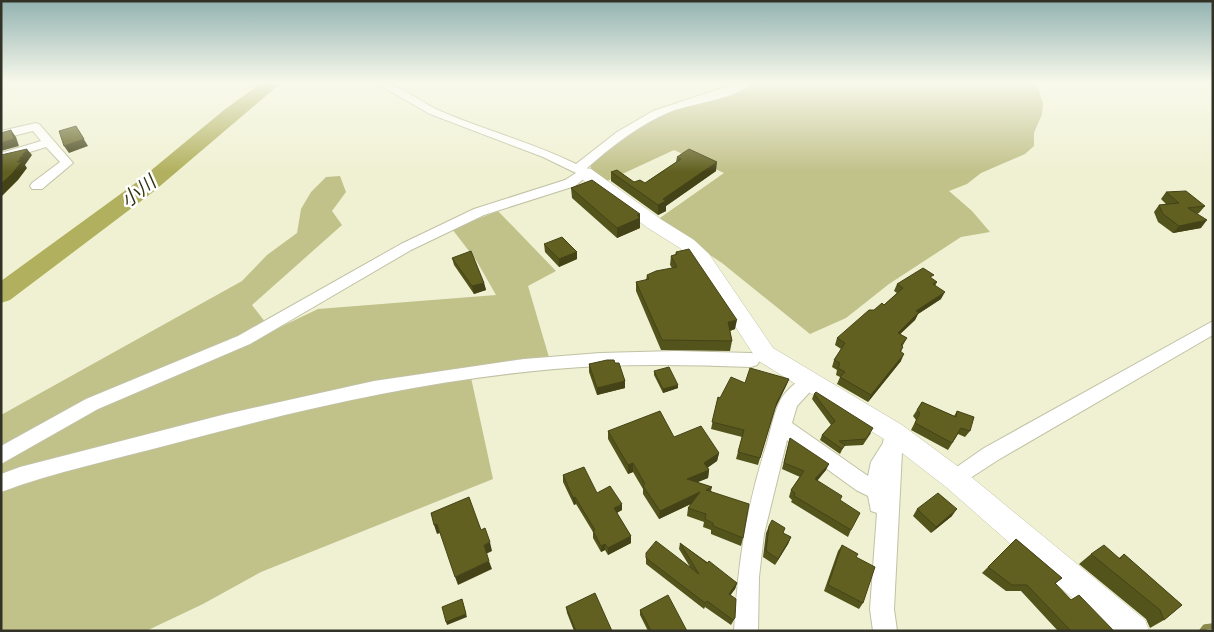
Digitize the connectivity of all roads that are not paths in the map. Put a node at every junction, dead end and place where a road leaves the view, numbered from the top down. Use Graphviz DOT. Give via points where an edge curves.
graph roads {
  1 [pos="435,112"];
  2 [pos="661,112"];
  3 [pos="1,135"];
  4 [pos="49,142"];
  5 [pos="1,157"];
  6 [pos="581,171"];
  7 [pos="37,186"];
  8 [pos="1213,327"];
  9 [pos="751,360"];
  10 [pos="810,382"];
  11 [pos="781,426"];
  12 [pos="892,439"];
  13 [pos="1,456"];
  14 [pos="955,479"];
  15 [pos="1,483"];
  16 [pos="878,491"];
  17 [pos="746,631"];
  18 [pos="875,631"];
  19 [pos="885,631"];
  20 [pos="1134,631"];
  1 -- 6 [label="street" via="547,154"];
  2 -- 6 [label="street" via="610,142"];
  3 -- 4 [label="street" via="36,127"];
  4 -- 5 [label="street"];
  4 -- 7 [label="street" via="67,163"];
  6 -- 10 [label="street" via="687,244 702,259 765,354"];
  6 -- 13 [label="street" via="570,183 471,216 406,247 244,340 92,404"];
  8 -- 14 [label="street" via="991,454"];
  9 -- 15 [label="street" via="644,357 510,368 398,385 264,411"];
  10 -- 11 [label="street" via="789,402"];
  10 -- 12 [label="street"];
  11 -- 16 [label="street" via="863,484"];
  11 -- 17 [label="street" via="753,534"];
  12 -- 14 [label="street"];
  12 -- 16 [label="street" via="880,460"];
  12 -- 19 [label="street" via="882,609"];
  14 -- 20 [label="street"];
  16 -- 18 [label="street"];
}
